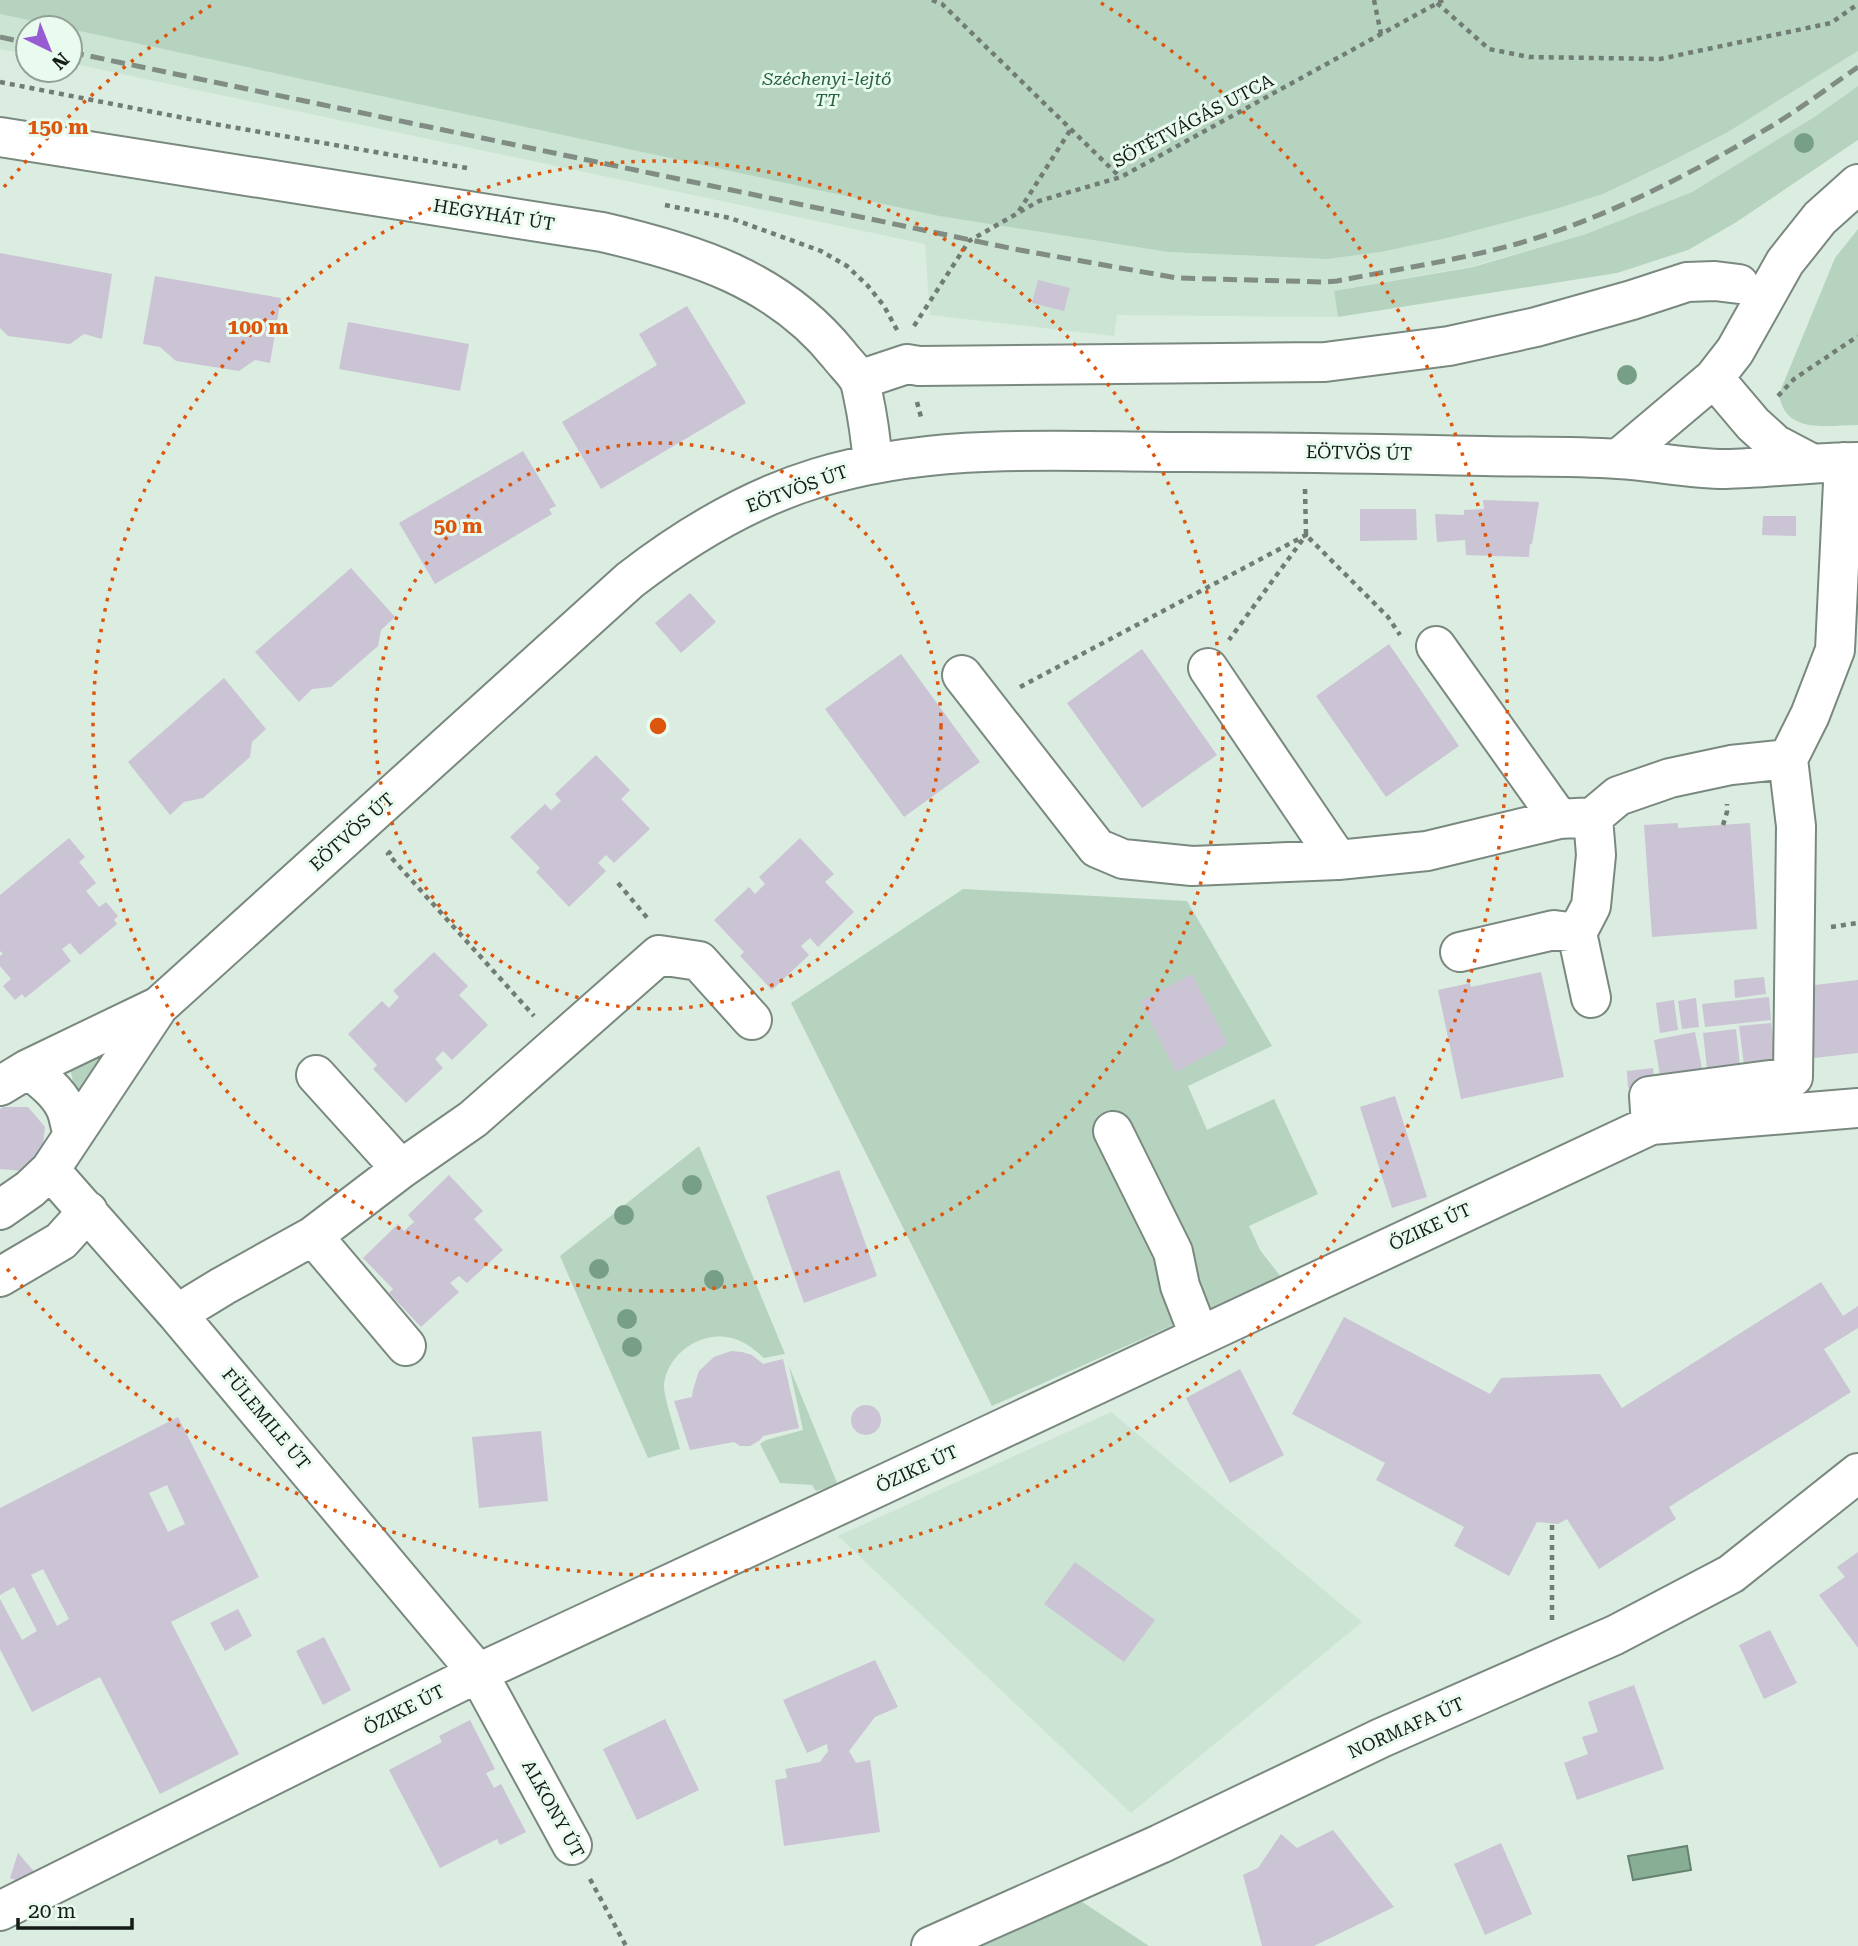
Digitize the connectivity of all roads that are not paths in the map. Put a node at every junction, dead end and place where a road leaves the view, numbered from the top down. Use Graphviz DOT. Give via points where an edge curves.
graph roads {
  1 [pos="0,137"];
  2 [pos="1858,184"];
  3 [pos="1739,284"];
  4 [pos="1714,378"];
  5 [pos="859,380"];
  6 [pos="1618,459"];
  7 [pos="1838,462"];
  8 [pos="873,464"];
  9 [pos="1419,642"];
  10 [pos="1846,647"];
  11 [pos="1208,668"];
  12 [pos="962,675"];
  13 [pos="1788,759"];
  14 [pos="1576,818"];
  15 [pos="1338,860"];
  16 [pos="1577,933"];
  17 [pos="1460,952"];
  18 [pos="1591,998"];
  19 [pos="159,1006"];
  20 [pos="752,1020"];
  21 [pos="316,1075"];
  22 [pos="14,1077"];
  23 [pos="1858,1108"];
  24 [pos="1651,1125"];
  25 [pos="1113,1131"];
  26 [pos="73,1135"];
  27 [pos="401,1169"];
  28 [pos="50,1170"];
  29 [pos="4,1203"];
  30 [pos="88,1211"];
  31 [pos="313,1236"];
  32 [pos="0,1277"];
  33 [pos="177,1314"];
  34 [pos="1199,1335"];
  35 [pos="406,1346"];
  36 [pos="1858,1473"];
  37 [pos="478,1672"];
  38 [pos="572,1845"];
  39 [pos="0,1911"];
  40 [pos="932,1946"];
  1 -- 5 [label="street, HEGYHÁT ÚT" via="647,242 710,263 778,297 829,343"];
  2 -- 4 [label="street" via="1820,218 1785,262 1735,351"];
  3 -- 5 [label="street" via="1687,282 1536,327 1449,346 1325,362 907,364"];
  4 -- 6 [label="street"];
  4 -- 7 [label="street" via="1775,444"];
  5 -- 8 [label="street, HEGYHÁT ÚT"];
  6 -- 7 [label="street, EÖTVÖS ÚT" via="1723,469"];
  6 -- 8 [label="street, EÖTVÖS ÚT" via="1040,451 953,452"];
  7 -- 10 [label="street"];
  8 -- 19 [label="street, EÖTVÖS ÚT" via="765,496 715,522 640,572"];
  9 -- 14 [label="street"];
  10 -- 13 [label="street"];
  11 -- 15 [label="street"];
  12 -- 15 [label="street" via="1097,848 1123,859 1192,866"];
  13 -- 14 [label="street" via="1670,778 1618,796"];
  13 -- 24 [label="street" via="1796,826 1793,1077 1649,1096"];
  14 -- 15 [label="street" via="1427,851"];
  14 -- 16 [label="street" via="1596,855 1591,906"];
  16 -- 17 [label="street" via="1554,930"];
  16 -- 18 [label="street"];
  19 -- 22 [label="street, EÖTVÖS ÚT"];
  19 -- 26 [label="street, EÖTVÖS ÚT"];
  20 -- 27 [label="street" via="699,961 659,956 473,1119"];
  21 -- 27 [label="street"];
  22 -- 26 [label="street" via="50,1087 65,1107"];
  23 -- 24 [label="street, ŐZIKE ÚT"];
  24 -- 34 [label="street, ŐZIKE ÚT"];
  25 -- 34 [label="street" via="1173,1252"];
  26 -- 28 [label="street, EÖTVÖS ÚT"];
  27 -- 31 [label="street"];
  28 -- 29 [label="street, EÖTVÖS ÚT" via="30,1189"];
  28 -- 30 [label="street, FÜLEMILE ÚT"];
  30 -- 32 [label="street" via="61,1241"];
  30 -- 33 [label="street, FÜLEMILE ÚT"];
  31 -- 33 [label="street"];
  31 -- 35 [label="street"];
  33 -- 37 [label="street, FÜLEMILE ÚT"];
  34 -- 37 [label="street, ŐZIKE ÚT"];
  36 -- 40 [label="street, NORMAFA ÚT" via="1731,1574 1615,1634"];
  37 -- 38 [label="street, ALKONY ÚT"];
  37 -- 39 [label="street, ŐZIKE ÚT"];
}
